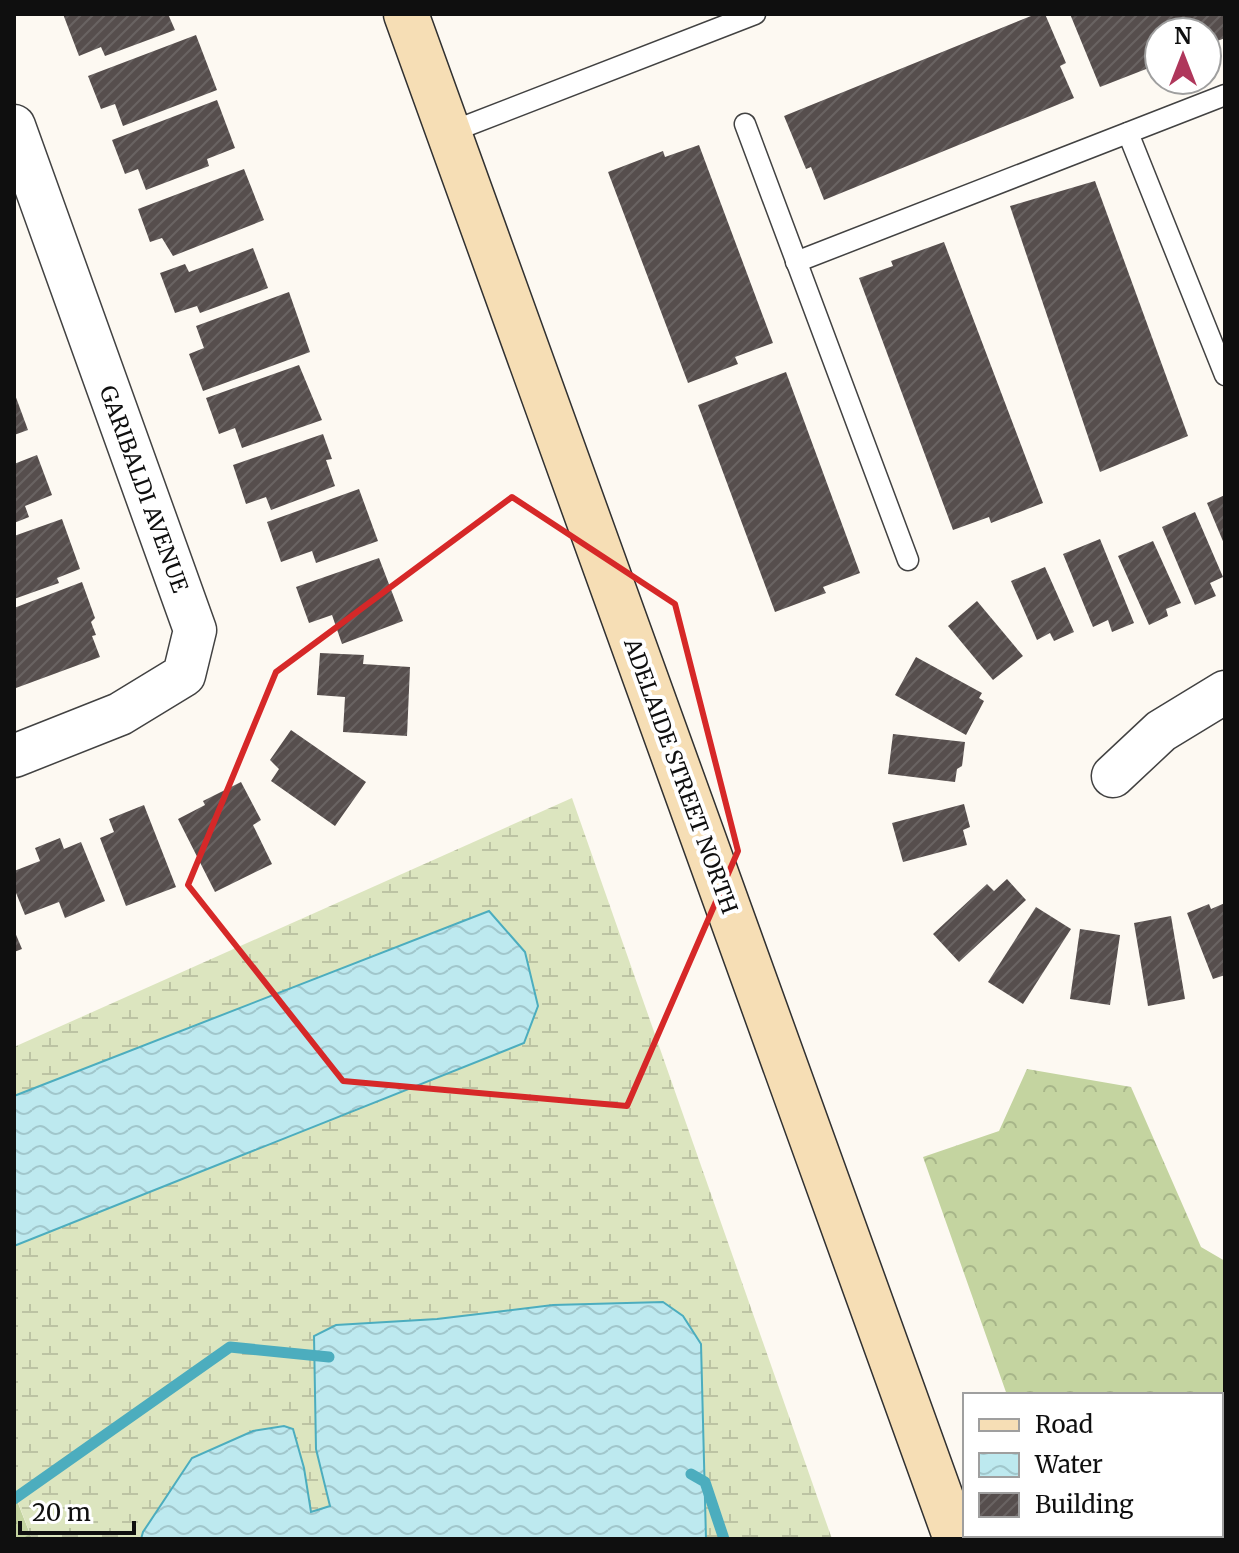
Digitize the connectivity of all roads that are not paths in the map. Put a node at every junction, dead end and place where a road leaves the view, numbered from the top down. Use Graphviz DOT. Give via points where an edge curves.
graph roads {
  1 [pos="406,14"];
  2 [pos="755,14"];
  3 [pos="1225,95"];
  4 [pos="745,124"];
  5 [pos="14,126"];
  6 [pos="448,133"];
  7 [pos="1128,133"];
  8 [pos="796,262"];
  9 [pos="1225,375"];
  10 [pos="908,560"];
  11 [pos="1225,692"];
  12 [pos="14,756"];
  13 [pos="1113,776"];
  14 [pos="956,1539"];
  1 -- 6 [label="main road, ADELAIDE STREET NORTH"];
  2 -- 6 [label="lane"];
  3 -- 7 [label="lane"];
  4 -- 8 [label="lane"];
  5 -- 12 [label="street, GARIBALDI AVENUE" via="195,630 184,675 120,714"];
  6 -- 14 [label="main road, ADELAIDE STREET NORTH"];
  7 -- 8 [label="lane"];
  7 -- 9 [label="lane"];
  8 -- 10 [label="lane"];
  11 -- 13 [label="street" via="1161,731"];
}
